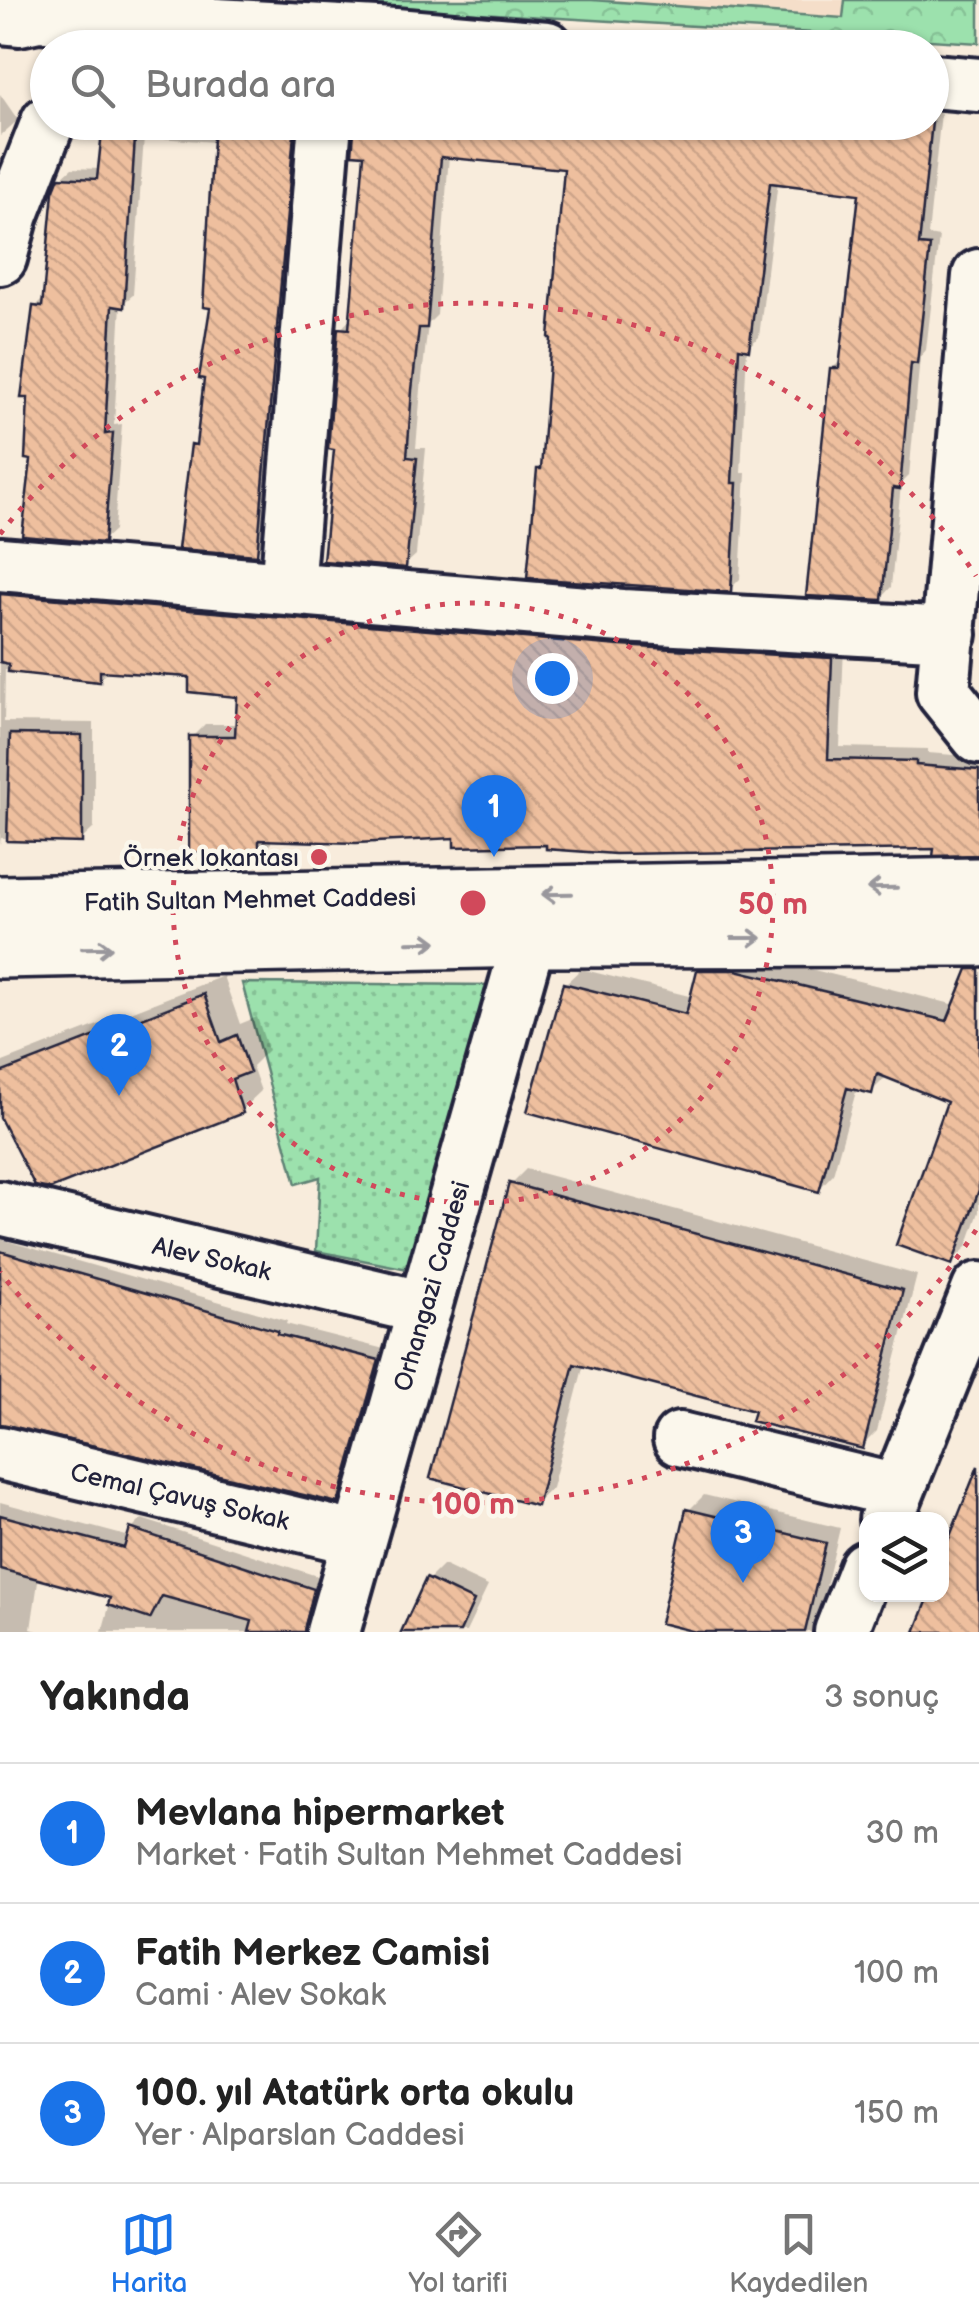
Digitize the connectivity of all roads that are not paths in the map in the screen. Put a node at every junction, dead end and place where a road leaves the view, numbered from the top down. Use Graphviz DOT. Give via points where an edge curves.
graph roads {
  1 [pos="6,22"];
  2 [pos="333,27"];
  3 [pos="76,30"];
  4 [pos="208,30"];
  5 [pos="949,83"];
  6 [pos="979,86"];
  7 [pos="41,140"];
  8 [pos="324,140"];
  9 [pos="0,258"];
  10 [pos="979,276"];
  11 [pos="974,405"];
  12 [pos="0,564"];
  13 [pos="287,588"];
  14 [pos="950,634"];
  15 [pos="979,737"];
  16 [pos="979,886"];
  17 [pos="0,904"];
  18 [pos="979,938"];
  19 [pos="529,939"];
  20 [pos="0,950"];
  21 [pos="0,1208"];
  22 [pos="979,1289"];
  23 [pos="425,1308"];
  24 [pos="680,1440"];
  25 [pos="0,1454"];
  26 [pos="892,1505"];
  27 [pos="359,1539"];
  28 [pos="859,1585"];
  29 [pos="333,1632"];
  30 [pos="840,1632"];
  1 -- 3 [label="street" via="38,15"];
  2 -- 4 [label="street"];
  5 -- 6 [label="street"];
  7 -- 9 [label="street"];
  8 -- 13 [label="street"];
  10 -- 11 [label="street"];
  11 -- 14 [label="street"];
  12 -- 13 [label="street"];
  13 -- 14 [label="street"];
  14 -- 15 [label="street" via="943,692"];
  16 -- 17 [label="main road, Fatih Sultan Mehmet Caddesi, one-way"];
  19 -- 18 [label="main road, Fatih Sultan Mehmet Caddesi, one-way"];
  20 -- 19 [label="main road, Fatih Sultan Mehmet Caddesi, one-way"];
  19 -- 23 [label="street, Orhangazi Caddesi"];
  21 -- 23 [label="street, Alev Sokak"];
  22 -- 26 [label="street"];
  23 -- 27 [label="street, Orhangazi Caddesi"];
  24 -- 26 [label="street"];
  25 -- 27 [label="street, Cemal Çavuş Sokak"];
  27 -- 29 [label="street, Orhangazi Caddesi"];
  28 -- 30 [label="street"];
}
